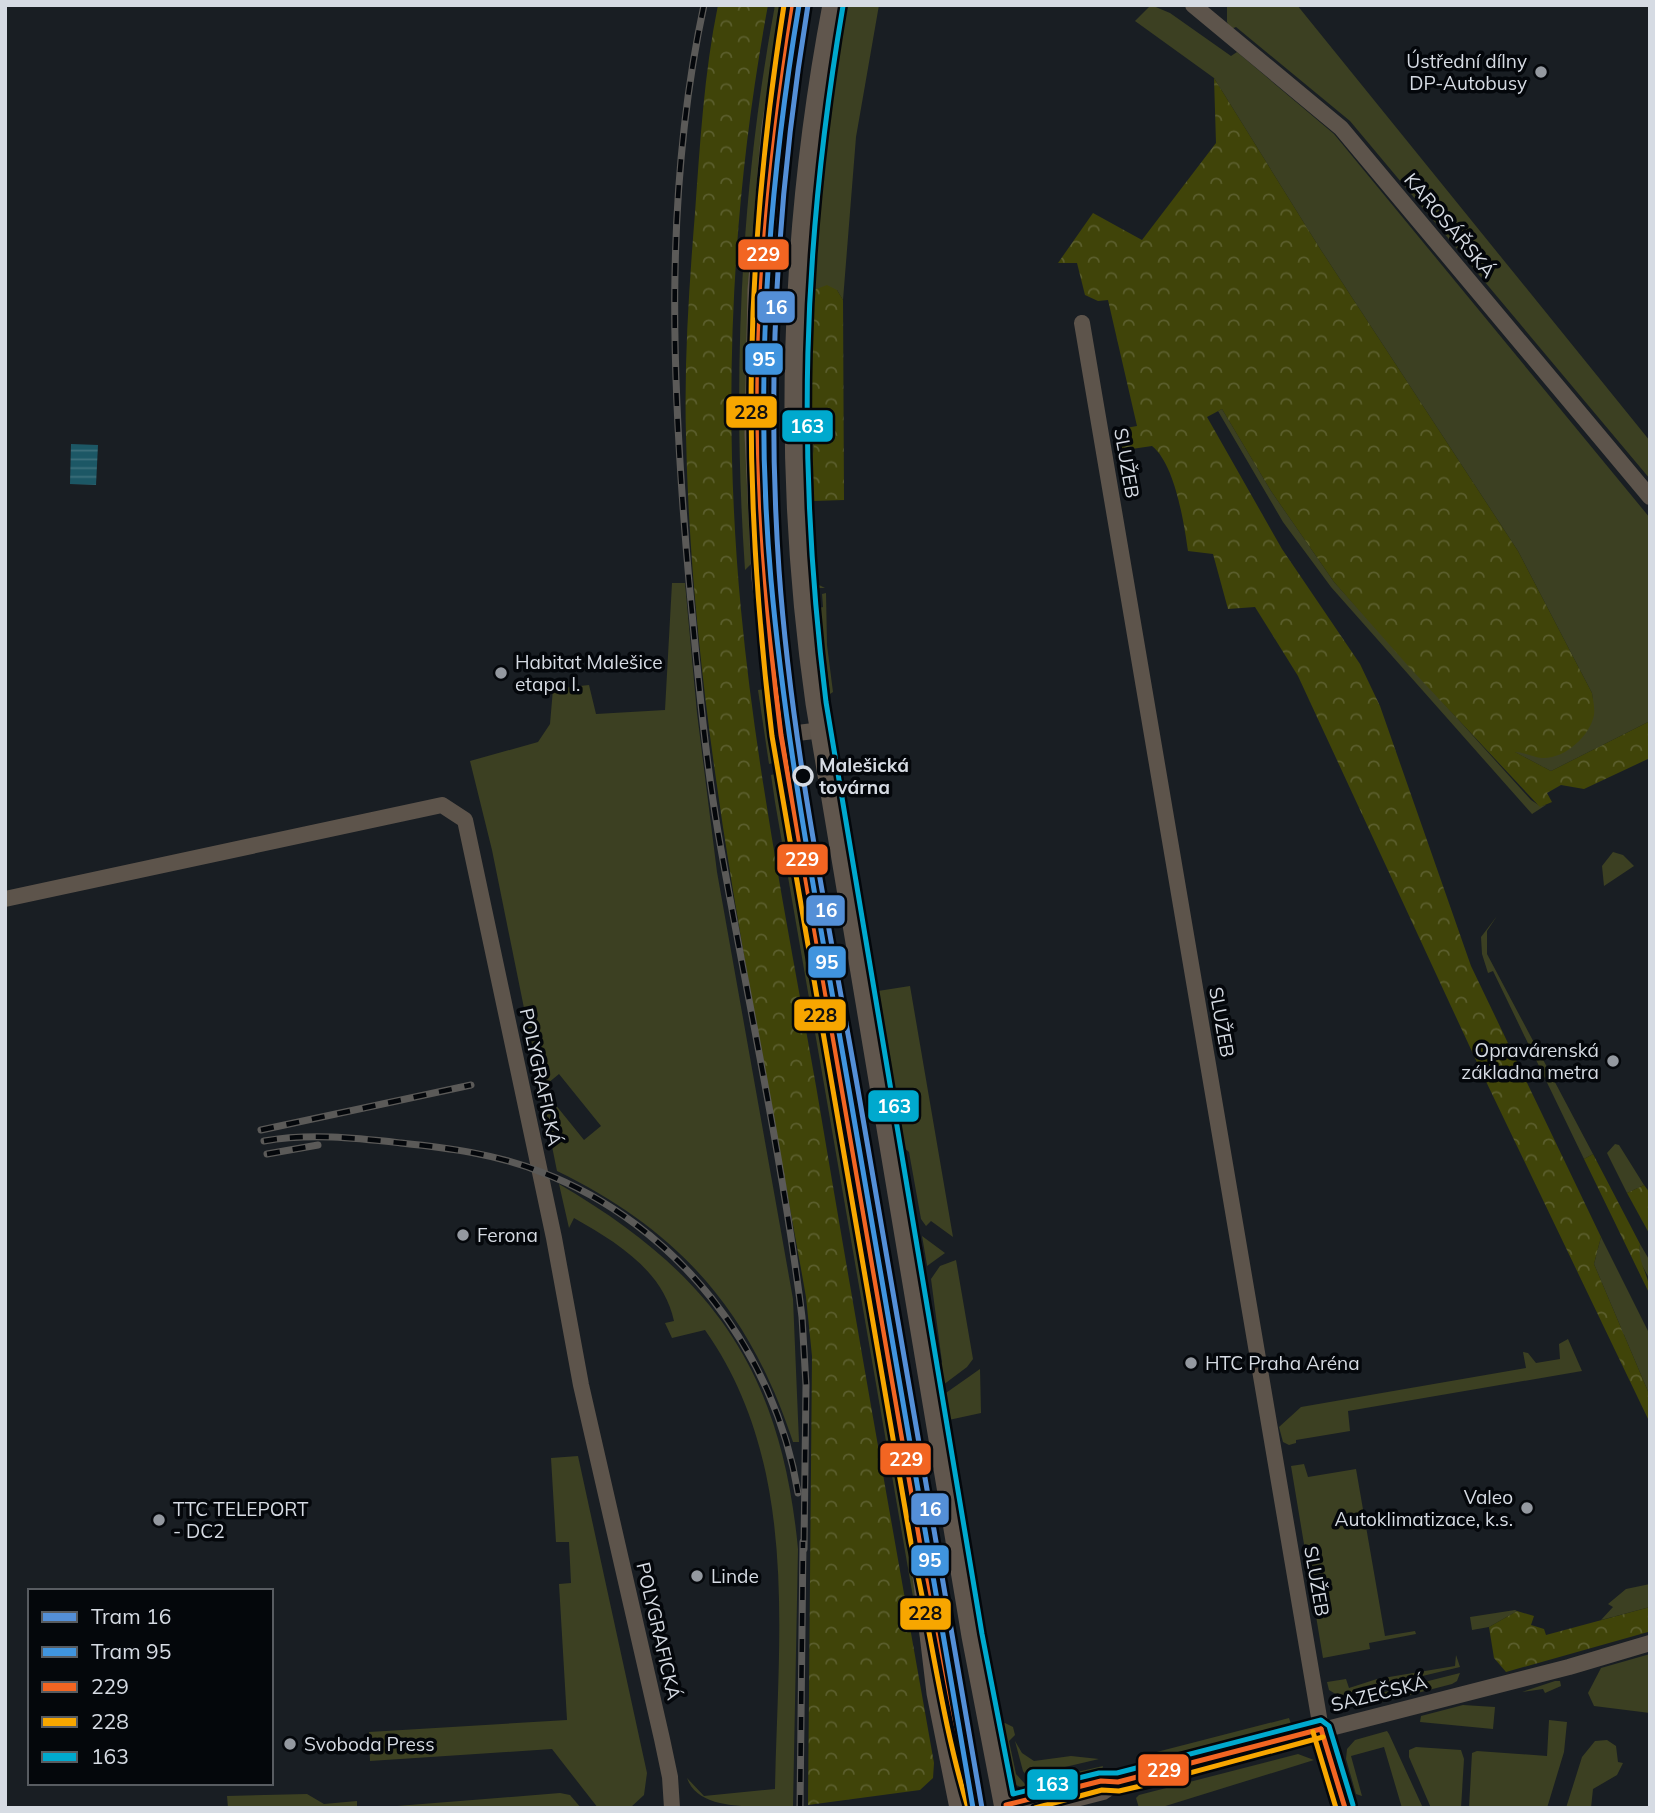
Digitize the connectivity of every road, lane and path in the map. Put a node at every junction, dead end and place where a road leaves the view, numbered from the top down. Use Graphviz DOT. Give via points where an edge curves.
graph roads {
  1 [pos="793,5"];
  2 [pos="834,5"];
  3 [pos="1193,5"];
  4 [pos="1082,323"];
  5 [pos="1650,497"];
  6 [pos="822,730"];
  7 [pos="781,735"];
  8 [pos="5,899"];
  9 [pos="920,1542"];
  10 [pos="1650,1643"];
  11 [pos="1321,1729"];
  12 [pos="1118,1782"];
  13 [pos="1004,1807"];
  14 [pos="672,1808"];
  15 [pos="961,1808"];
  16 [pos="977,1808"];
  17 [pos="1041,1808"];
  18 [pos="1345,1808"];
  1 -- 7 [label="main road" via="767,182 756,368 762,567"];
  2 -- 6 [label="main road" via="806,200 796,381 802,569"];
  3 -- 5 [label="street, KAROSÁŘSKÁ" via="1341,128"];
  4 -- 11 [label="street, SLUŽEB"];
  6 -- 7 [label="street"];
  6 -- 13 [label="main road"];
  7 -- 9 [label="main road"];
  8 -- 14 [label="street, POLYGRAFICKÁ" via="442,805 465,820 581,1385 670,1777"];
  9 -- 15 [label="main road" via="938,1693"];
  9 -- 16 [label="main road" via="962,1758"];
  10 -- 11 [label="street, SAZEČSKÁ"];
  11 -- 12 [label="street, SAZEČSKÁ"];
  11 -- 18 [label="street, SLUŽEB"];
  12 -- 13 [label="street, SAZEČSKÁ" via="1101,1781"];
  12 -- 17 [label="street, SAZEČSKÁ" via="1103,1792"];
}
